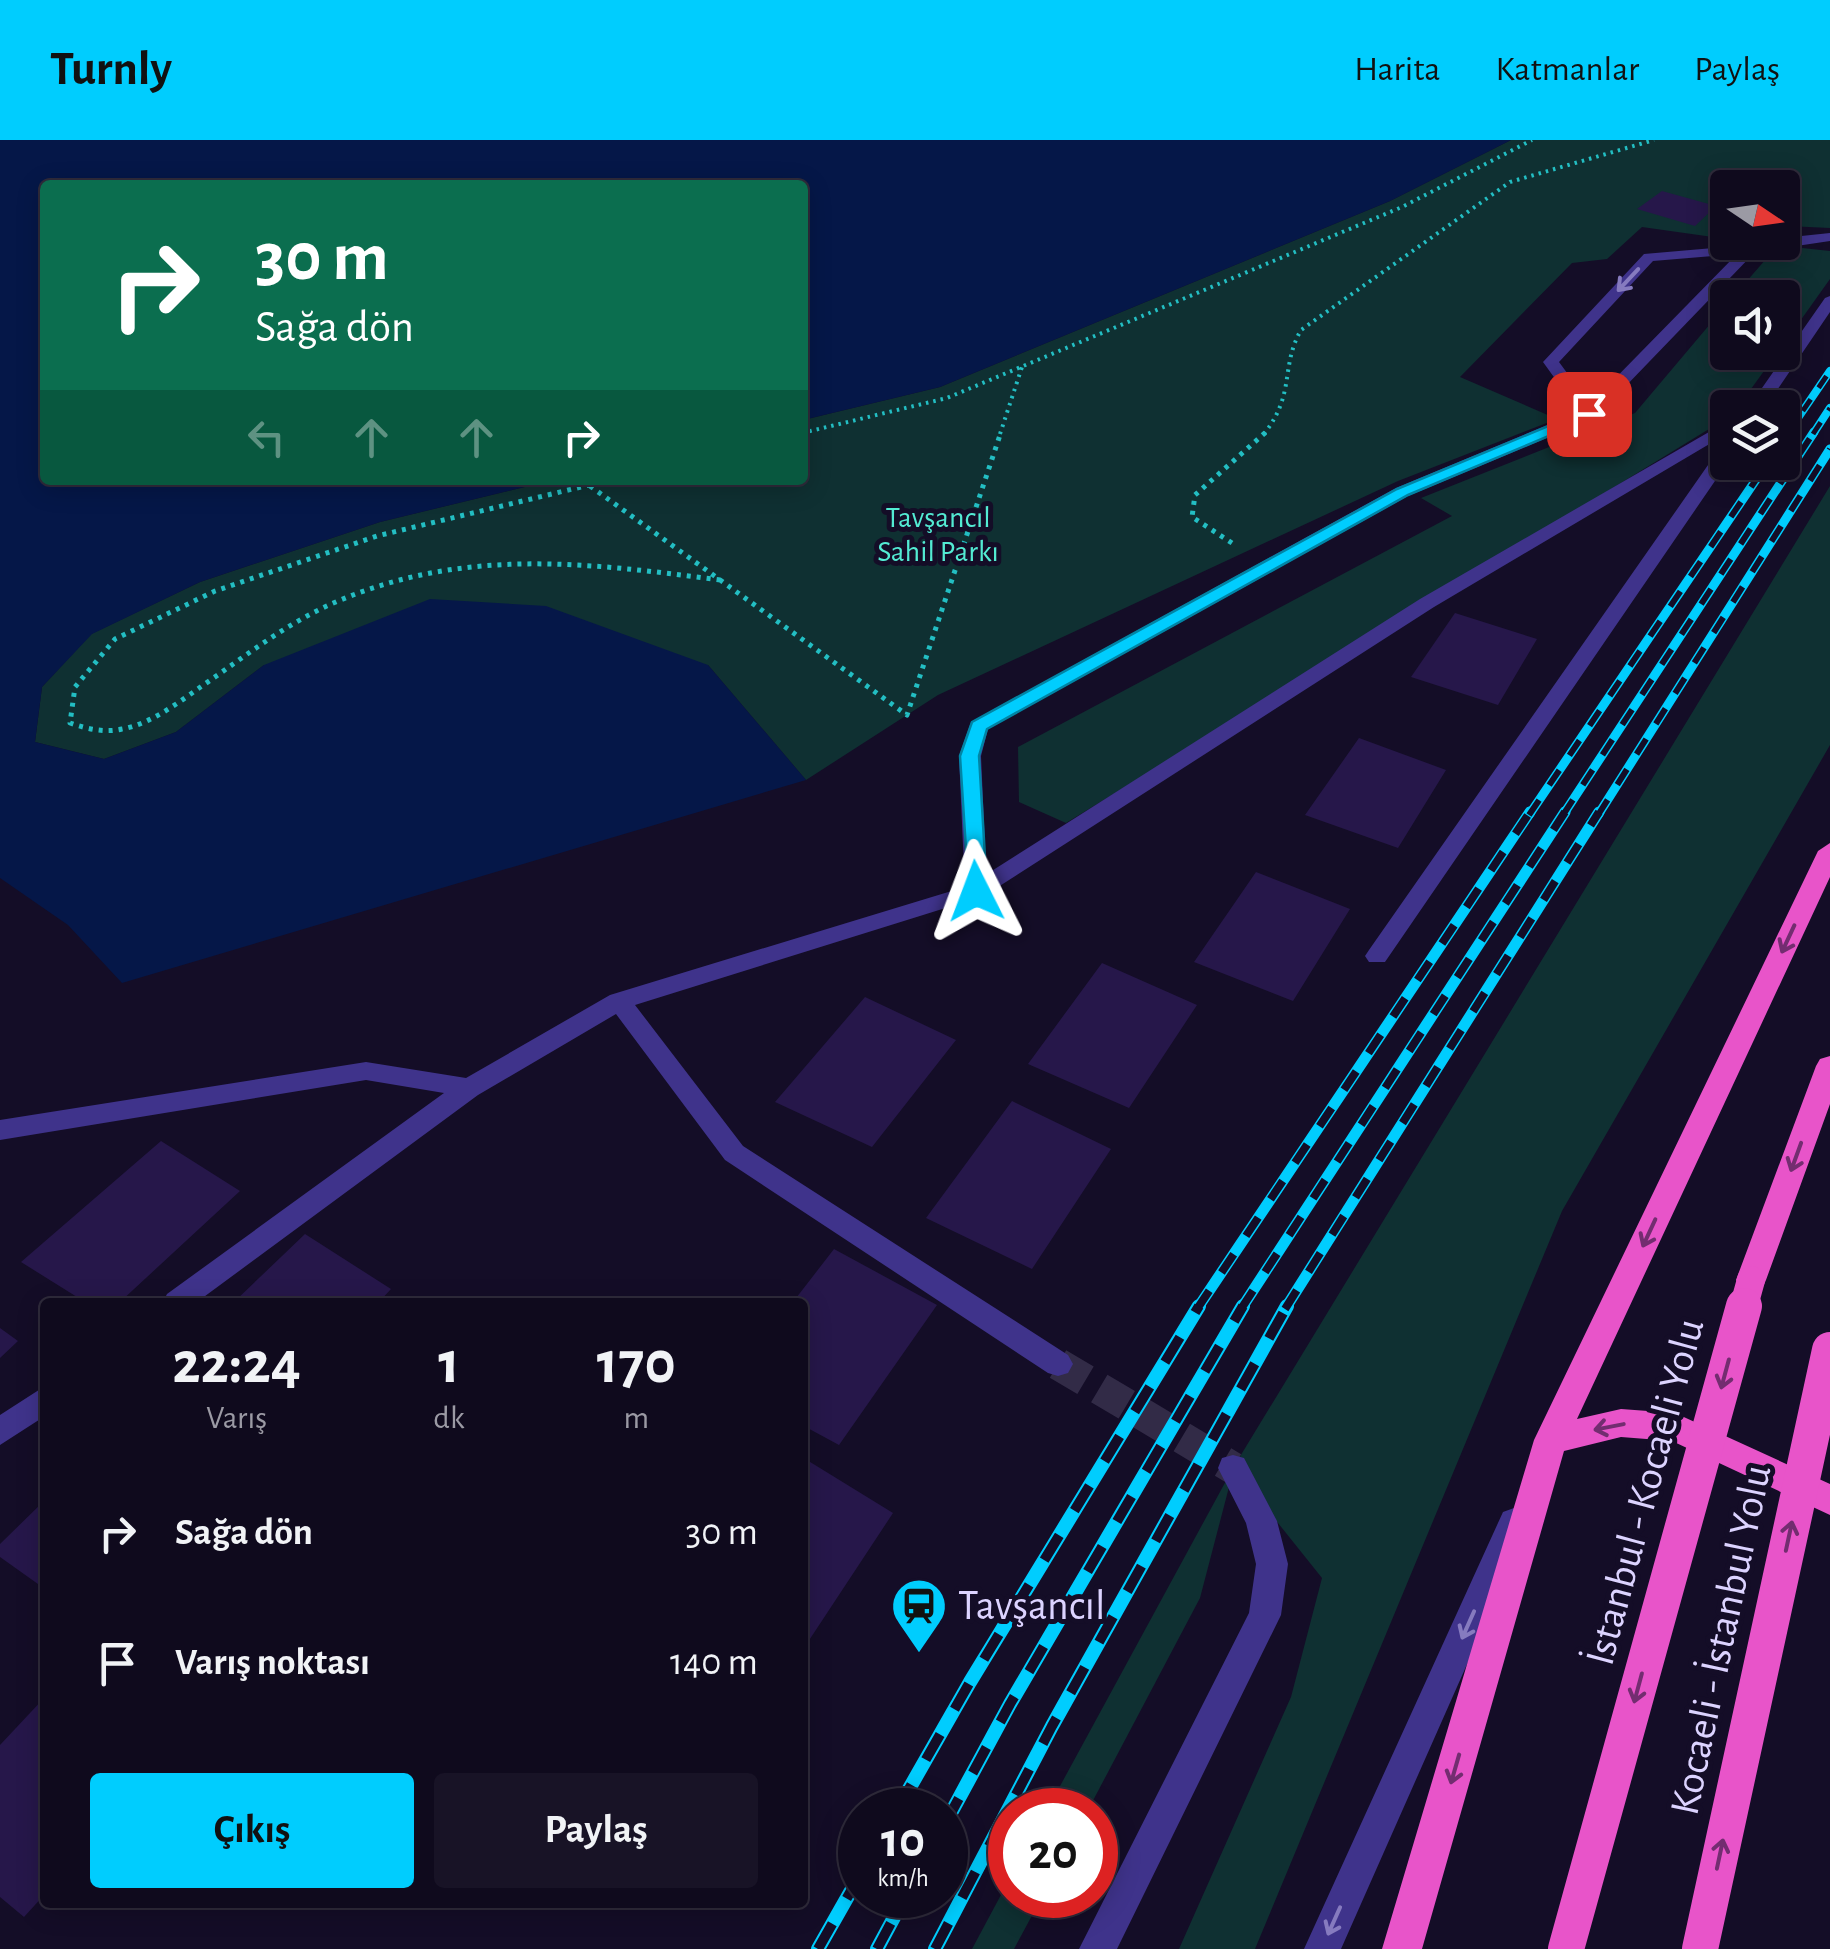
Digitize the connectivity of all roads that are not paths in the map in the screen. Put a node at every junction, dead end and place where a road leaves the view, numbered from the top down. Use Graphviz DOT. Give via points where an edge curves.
graph roads {
  1 [pos="1830,236"];
  2 [pos="1800,239"];
  3 [pos="1800,242"];
  4 [pos="1830,244"];
  5 [pos="1710,252"];
  6 [pos="1739,260"];
  7 [pos="1830,301"];
  8 [pos="1768,390"];
  9 [pos="1589,414"];
  10 [pos="1710,437"];
  11 [pos="1710,475"];
  12 [pos="1830,851"];
  13 [pos="976,891"];
  14 [pos="1377,956"];
  15 [pos="620,1001"];
  16 [pos="1830,1066"];
  17 [pos="469,1088"];
  18 [pos="0,1130"];
  19 [pos="182,1298"];
  20 [pos="1830,1350"];
  21 [pos="1058,1364"];
  22 [pos="40,1403"];
  23 [pos="0,1432"];
  24 [pos="1551,1440"];
  25 [pos="1233,1468"];
  26 [pos="1830,1500"];
  27 [pos="1098,1949"];
  28 [pos="1322,1949"];
  29 [pos="1402,1949"];
  30 [pos="1566,1949"];
  31 [pos="1700,1949"];
  1 -- 2 [label="street"];
  3 -- 4 [label="street"];
  5 -- 9 [label="street, one-way" via="1650,256 1550,362"];
  6 -- 9 [label="street"];
  7 -- 8 [label="street"];
  9 -- 13 [label="street" via="1402,492 978,726 970,756"];
  10 -- 13 [label="street" via="1427,604"];
  11 -- 14 [label="street"];
  12 -- 24 [label="highway, one-way"];
  13 -- 15 [label="street"];
  15 -- 17 [label="street"];
  15 -- 21 [label="street" via="734,1153"];
  16 -- 30 [label="highway, İstanbul - Kocaeli Yolu, one-way, bridge" via="1751,1280"];
  17 -- 18 [label="street" via="366,1071"];
  17 -- 19 [label="street"];
  31 -- 20 [label="highway, Kocaeli - İstanbul Yolu, one-way, bridge"];
  22 -- 23 [label="street"];
  26 -- 24 [label="highway, one-way" via="1675,1427 1622,1423"];
  24 -- 28 [label="street, one-way"];
  24 -- 29 [label="highway, one-way"];
  25 -- 27 [label="street" via="1261,1521 1272,1564 1265,1615"];
}
